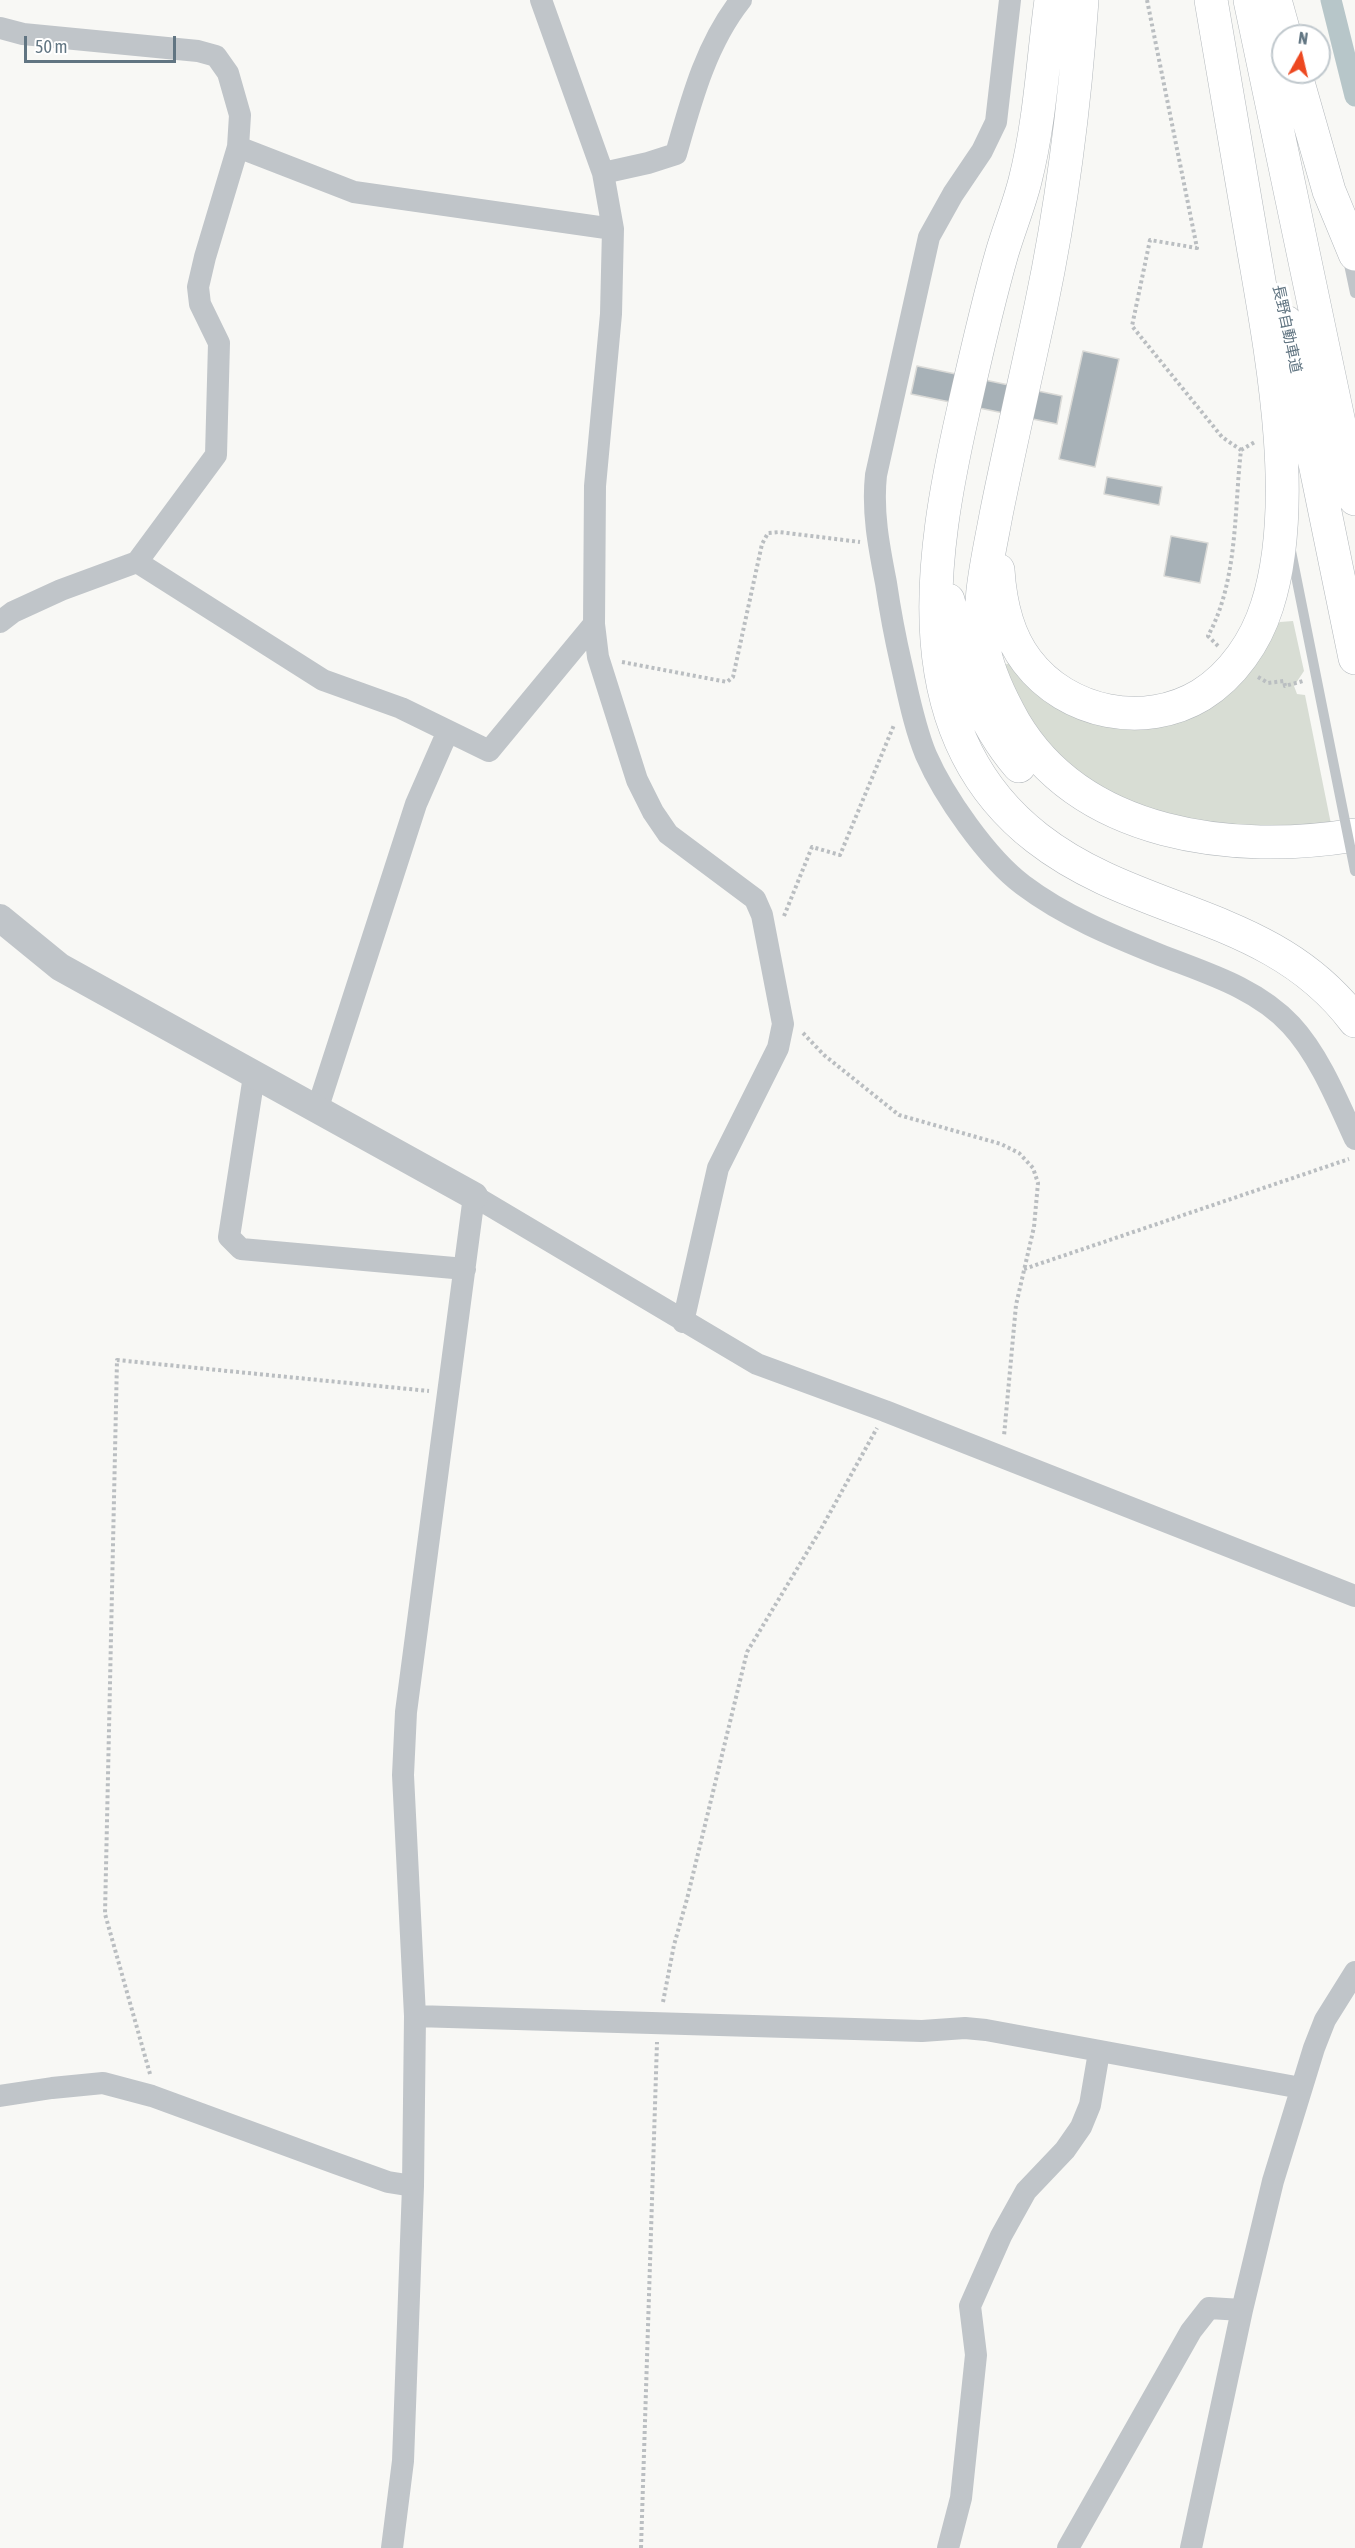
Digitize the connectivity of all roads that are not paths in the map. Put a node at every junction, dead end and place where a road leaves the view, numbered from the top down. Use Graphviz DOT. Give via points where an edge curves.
graph roads {
  1 [pos="541,0"];
  2 [pos="741,0"];
  3 [pos="1010,0"];
  4 [pos="1051,0"];
  5 [pos="1083,0"];
  6 [pos="1089,0"];
  7 [pos="1211,0"];
  8 [pos="1220,0"];
  9 [pos="1250,0"];
  10 [pos="1275,0"];
  11 [pos="1282,24"];
  12 [pos="0,28"];
  13 [pos="1078,63"];
  14 [pos="1298,84"];
  15 [pos="238,147"];
  16 [pos="603,173"];
  17 [pos="612,229"];
  18 [pos="1350,244"];
  19 [pos="1355,293"];
  20 [pos="1000,496"];
  21 [pos="1355,499"];
  22 [pos="1282,515"];
  23 [pos="941,521"];
  24 [pos="137,562"];
  25 [pos="0,622"];
  26 [pos="594,624"];
  27 [pos="1355,658"];
  28 [pos="448,731"];
  29 [pos="1350,828"];
  30 [pos="1355,859"];
  31 [pos="1355,871"];
  32 [pos="0,918"];
  33 [pos="1355,1021"];
  34 [pos="254,1076"];
  35 [pos="317,1110"];
  36 [pos="1355,1139"];
  37 [pos="474,1196"];
  38 [pos="465,1269"];
  39 [pos="683,1322"];
  40 [pos="1355,1596"];
  41 [pos="1355,1972"];
  42 [pos="415,2016"];
  43 [pos="1099,2052"];
  44 [pos="1301,2088"];
  45 [pos="0,2096"];
  46 [pos="412,2186"];
  47 [pos="1242,2310"];
  48 [pos="393,2548"];
  49 [pos="948,2548"];
  50 [pos="1068,2548"];
  51 [pos="1191,2548"];
  1 -- 16 [label="street"];
  2 -- 16 [label="street" via="730,14 695,86 676,154"];
  3 -- 36 [label="street" via="996,122 929,237 876,475 874,510 878,541 910,704 926,754 946,793 975,834 1022,884 1085,922 1236,985 1275,1010 1292,1026 1327,1078"];
  4 -- 23 [label="highway" via="1030,160 990,297"];
  5 -- 13 [label="highway"];
  6 -- 13 [label="highway"];
  7 -- 22 [label="highway" via="1264,313 1275,398"];
  8 -- 27 [label="highway, 長野自動車道"];
  9 -- 21 [label="highway, 長野自動車道"];
  10 -- 11 [label="highway"];
  12 -- 15 [label="street" via="22,34 216,56 228,73 240,115"];
  13 -- 20 [label="highway" via="1042,303"];
  14 -- 18 [label="highway" via="1329,191"];
  15 -- 17 [label="street" via="354,192"];
  15 -- 24 [label="street" via="198,287 200,304 219,344 216,455"];
  16 -- 17 [label="street"];
  17 -- 26 [label="street" via="611,314 595,486"];
  18 -- 19 [label="lane" via="1347,264"];
  20 -- 22 [label="highway" via="999,582 1014,638 1027,661 1060,692 1079,702 1119,713 1162,711 1181,705 1202,694 1233,668 1248,648 1267,606"];
  20 -- 29 [label="highway" via="982,596 984,650 1011,717 1058,775 1108,810 1141,823 1209,838 1301,842"];
  22 -- 29 [label="lane"];
  23 -- 30 [label="highway" via="948,599 981,710 1005,750 1049,797 1093,827 1169,853 1281,863"];
  23 -- 33 [label="highway" via="935,606 941,681 967,754 1005,808 1034,836 1098,877 1239,931 1286,957 1321,982"];
  24 -- 25 [label="street" via="62,590"];
  24 -- 28 [label="street" via="323,680 401,708"];
  26 -- 28 [label="street" via="489,752"];
  26 -- 39 [label="street" via="598,657 637,780 653,812 668,834 755,899 762,915 783,1024 778,1048 718,1168"];
  28 -- 35 [label="street" via="416,804"];
  29 -- 31 [label="lane, bridge"];
  32 -- 34 [label="street" via="60,966"];
  34 -- 35 [label="street"];
  34 -- 38 [label="street" via="230,1237 241,1249"];
  35 -- 37 [label="street"];
  37 -- 38 [label="street"];
  37 -- 39 [label="street"];
  38 -- 42 [label="street" via="405,1723 403,1775"];
  39 -- 40 [label="street" via="757,1364"];
  41 -- 44 [label="street" via="1325,2020"];
  42 -- 43 [label="street" via="922,2031 965,2028"];
  42 -- 46 [label="street"];
  43 -- 44 [label="street"];
  43 -- 49 [label="street" via="1090,2105 1081,2127 1026,2191 970,2306 976,2355 961,2498"];
  44 -- 47 [label="street" via="1272,2181"];
  45 -- 46 [label="street" via="103,2083 152,2096 388,2182"];
  46 -- 48 [label="street" via="403,2461"];
  47 -- 50 [label="street" via="1209,2308 1191,2331"];
  47 -- 51 [label="street"];
}
